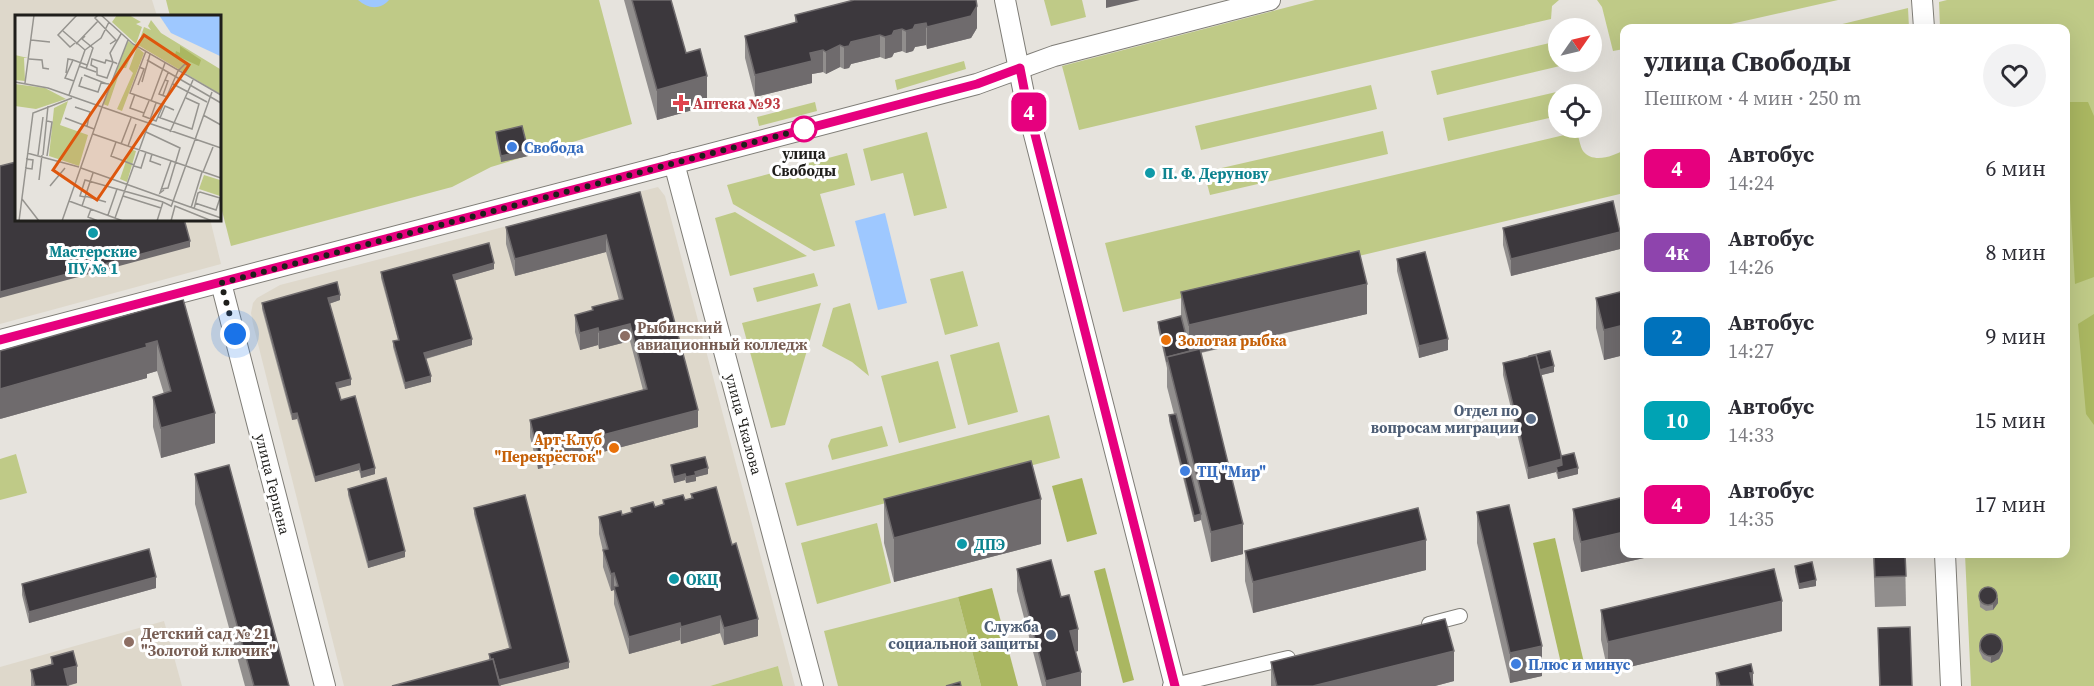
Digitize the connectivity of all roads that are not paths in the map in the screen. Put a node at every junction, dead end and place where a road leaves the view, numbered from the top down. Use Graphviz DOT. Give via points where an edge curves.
graph roads {
  1 [pos="1005,0"];
  2 [pos="1270,0"];
  3 [pos="1922,0"];
  4 [pos="1924,24"];
  5 [pos="1020,68"];
  6 [pos="674,163"];
  7 [pos="221,283"];
  8 [pos="0,340"];
  9 [pos="1945,558"];
  10 [pos="1460,616"];
  11 [pos="1414,627"];
  12 [pos="1297,656"];
  13 [pos="325,686"];
  14 [pos="813,686"];
  15 [pos="1173,686"];
  16 [pos="1951,686"];
  1 -- 5 [label="street"];
  2 -- 5 [label="street"];
  3 -- 4 [label="street"];
  5 -- 6 [label="street" via="977,84"];
  5 -- 15 [label="street"];
  6 -- 7 [label="street"];
  6 -- 14 [label="street, улица Чкалова"];
  7 -- 8 [label="street"];
  7 -- 13 [label="street, улица Герцена"];
  9 -- 16 [label="street"];
  10 -- 11 [label="street"];
  12 -- 15 [label="street"];
}
